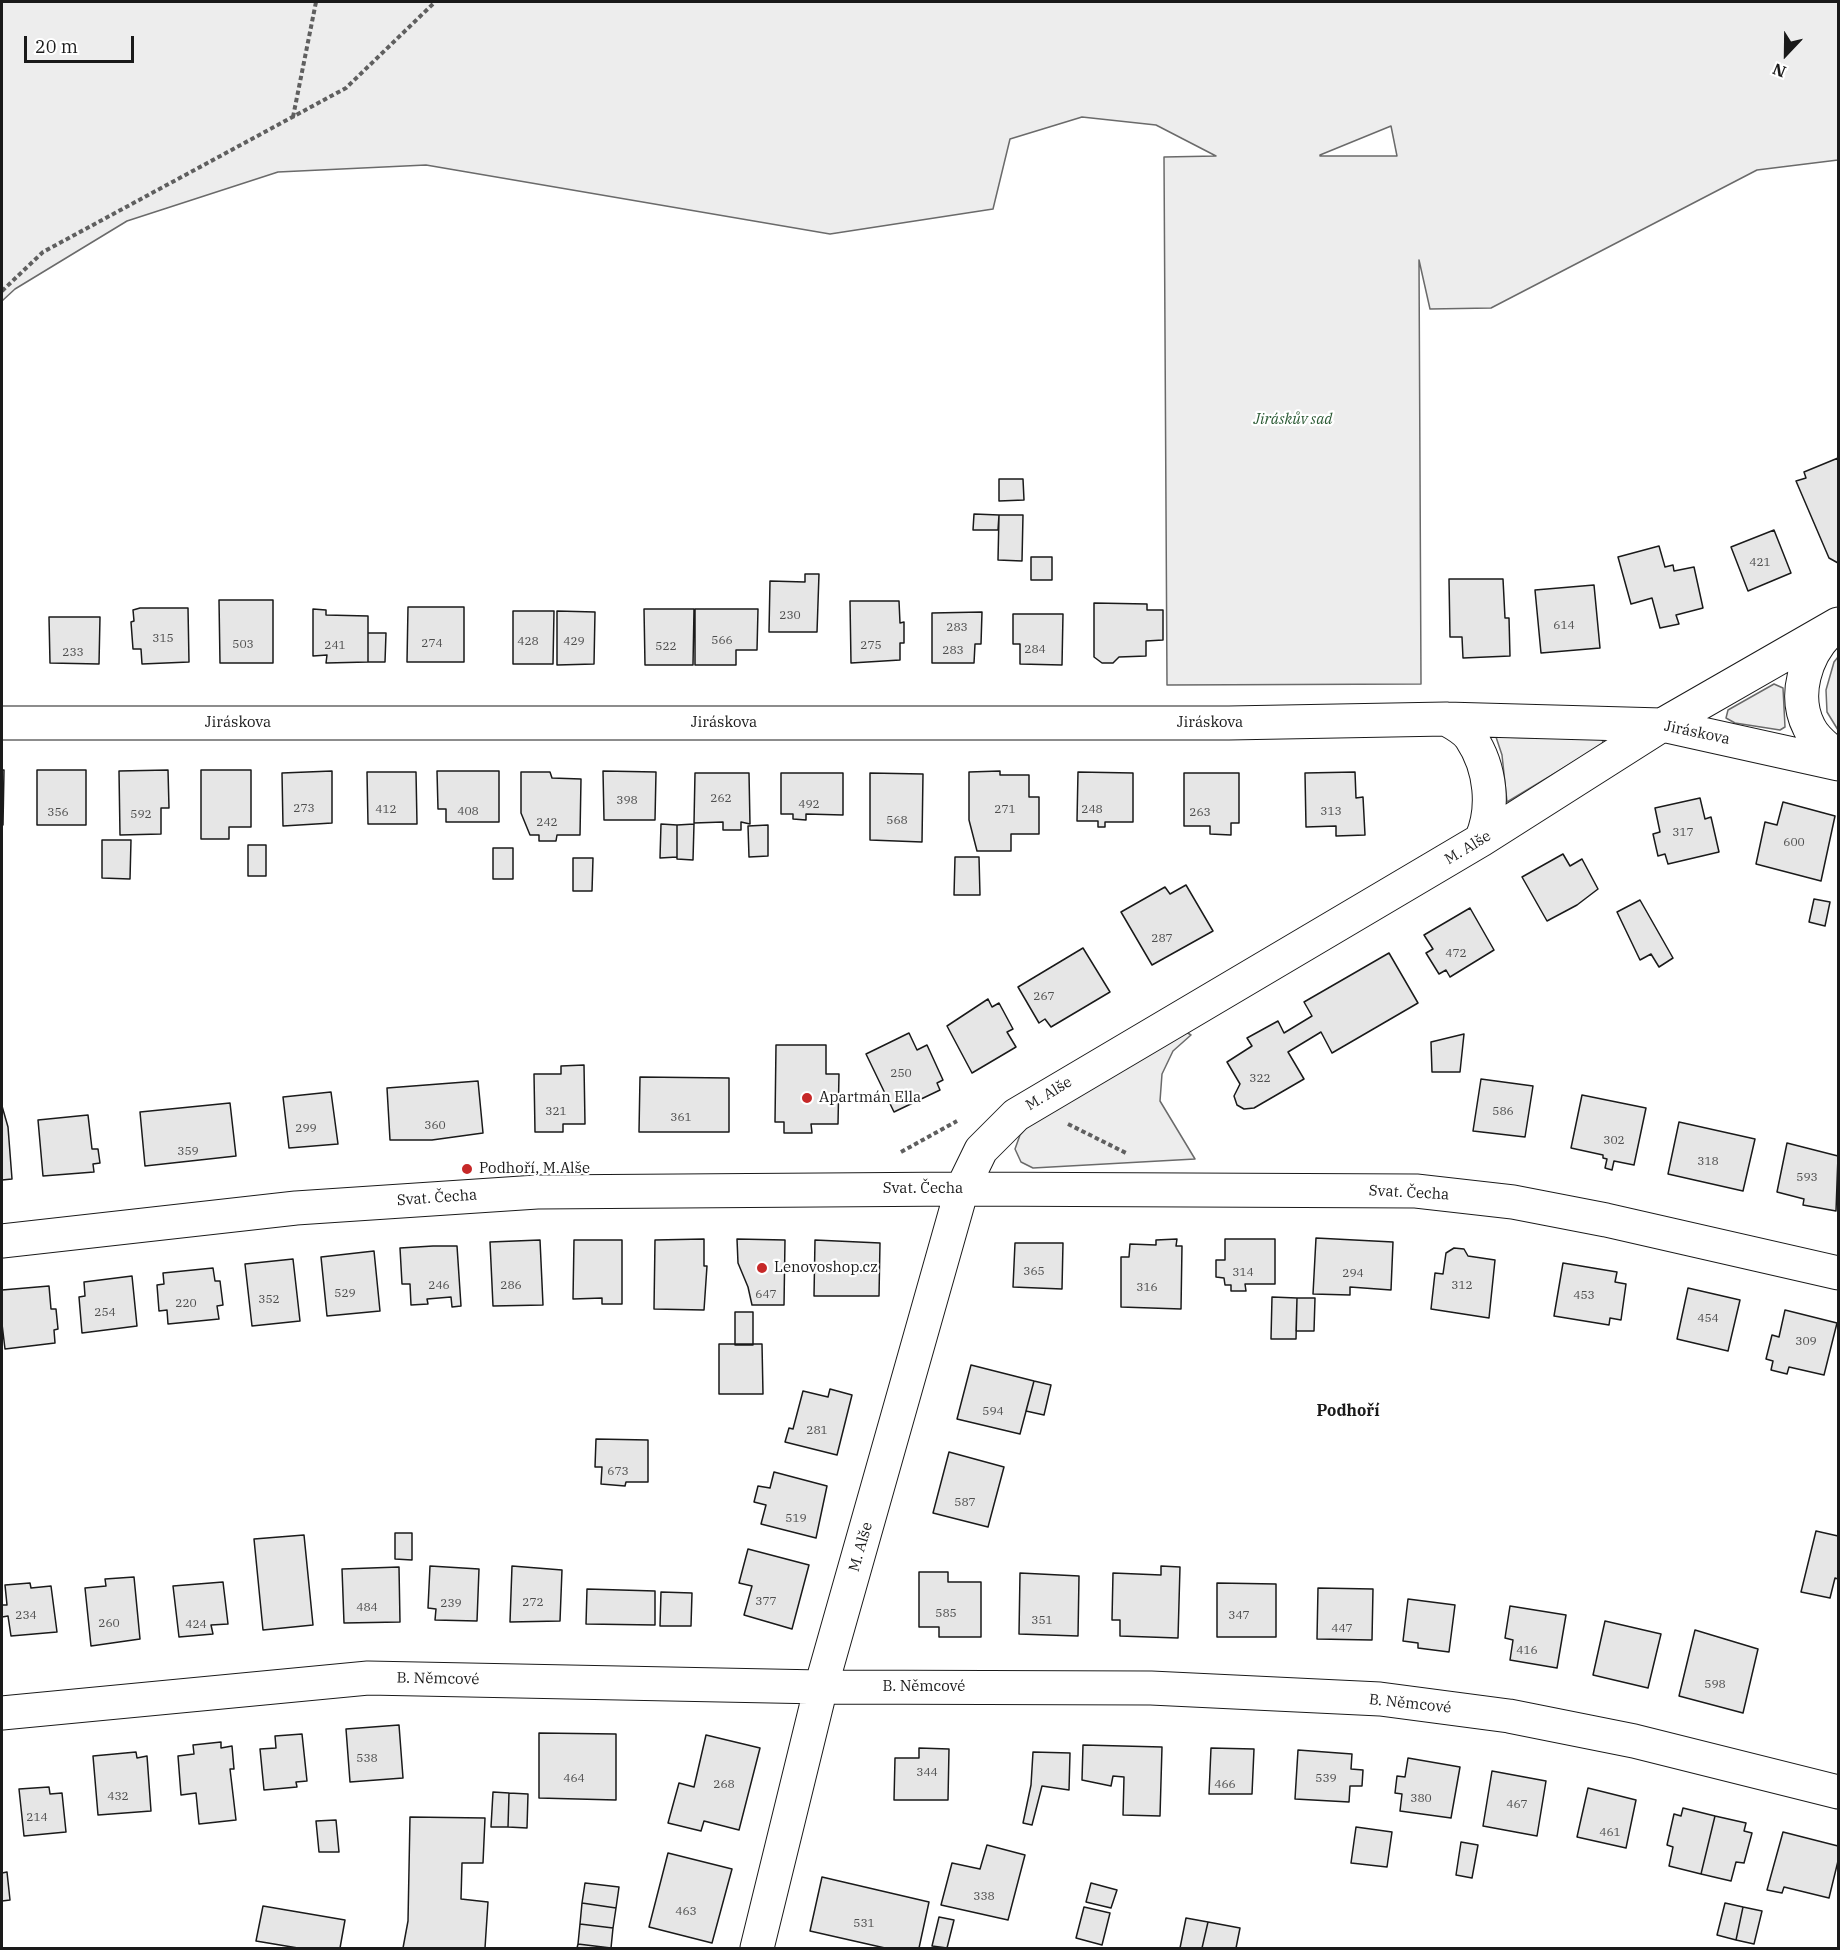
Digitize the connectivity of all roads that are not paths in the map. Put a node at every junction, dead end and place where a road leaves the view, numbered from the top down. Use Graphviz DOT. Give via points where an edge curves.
graph roads {
  1 [pos="1838,624"];
  2 [pos="1446,719"];
  3 [pos="2,723"];
  4 [pos="1662,725"];
  5 [pos="1839,757"];
  6 [pos="1839,764"];
  7 [pos="1481,840"];
  8 [pos="962,1189"];
  9 [pos="2,1240"];
  10 [pos="1839,1273"];
  11 [pos="821,1687"];
  12 [pos="2,1713"];
  13 [pos="1839,1792"];
  14 [pos="758,1948"];
  1 -- 4 [label="street, M. Alše"];
  1 -- 5 [label="street" via="1822,638 1807,666 1802,706 1809,728"];
  2 -- 3 [label="street, Jiráskova" via="1229,723"];
  2 -- 4 [label="street, Jiráskova"];
  2 -- 7 [label="street" via="1471,737 1486,771 1490,816"];
  4 -- 6 [label="street, Jiráskova"];
  4 -- 7 [label="street, M. Alše"];
  7 -- 8 [label="street, M. Alše" via="1016,1114 981,1150"];
  8 -- 9 [label="street, Svat. Čecha" via="537,1192 296,1208"];
  8 -- 10 [label="street, Svat. Čecha" via="1416,1191 1513,1202 1606,1220"];
  8 -- 11 [label="street, M. Alše"];
  11 -- 12 [label="street, B. Němcové" via="368,1678"];
  11 -- 13 [label="street, B. Němcové" via="1151,1688 1380,1699 1509,1716 1634,1741"];
  11 -- 14 [label="street, M. Alše"];
}
